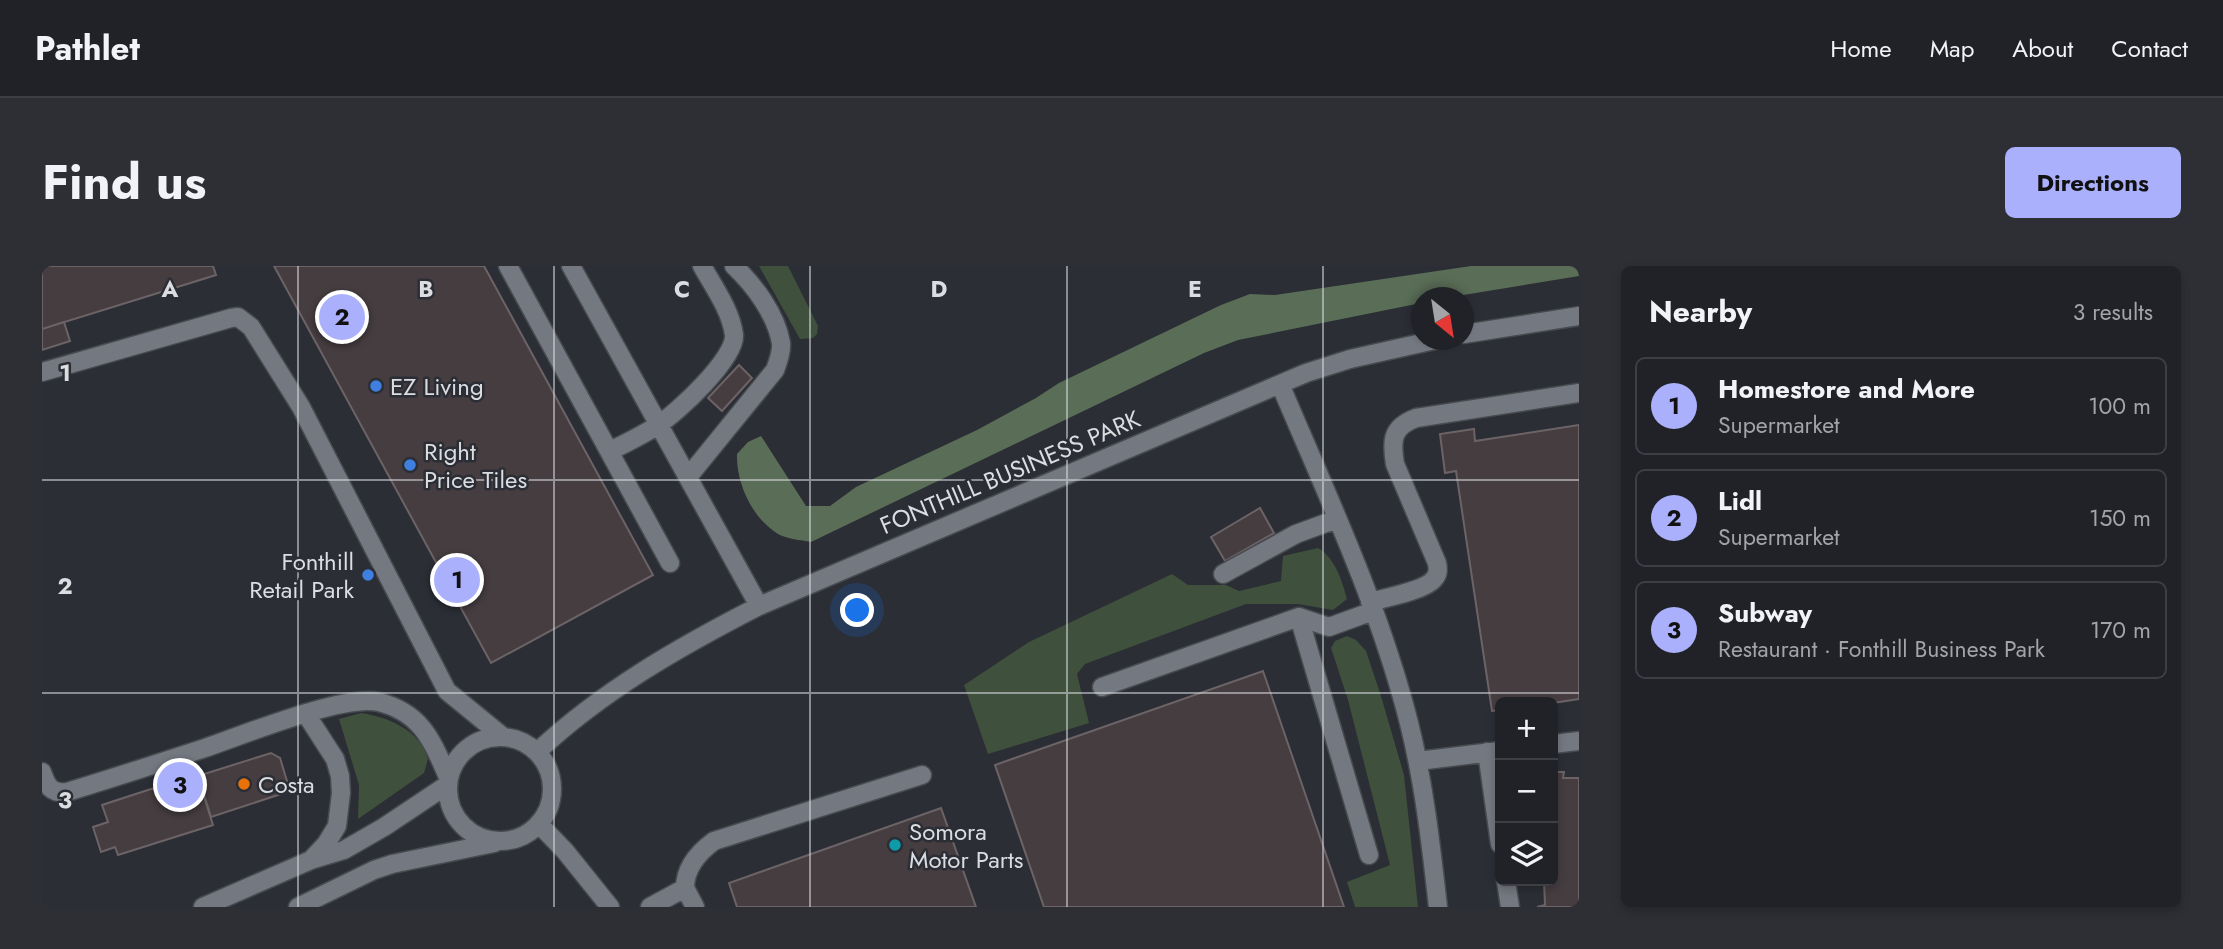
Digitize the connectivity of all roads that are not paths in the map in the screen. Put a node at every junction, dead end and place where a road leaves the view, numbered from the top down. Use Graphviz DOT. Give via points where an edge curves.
graph roads {
  1 [pos="508,266"];
  2 [pos="571,266"];
  3 [pos="702,266"];
  4 [pos="734,266"];
  5 [pos="1579,316"];
  6 [pos="1474,332"];
  7 [pos="1411,345"];
  8 [pos="42,373"];
  9 [pos="1280,384"];
  10 [pos="1579,393"];
  11 [pos="659,425"];
  12 [pos="610,451"];
  13 [pos="688,477"];
  14 [pos="1337,519"];
  15 [pos="670,563"];
  16 [pos="1223,574"];
  17 [pos="759,606"];
  18 [pos="1372,607"];
  19 [pos="1300,617"];
  20 [pos="1102,687"];
  21 [pos="306,714"];
  22 [pos="502,736"];
  23 [pos="1579,741"];
  24 [pos="1558,743"];
  25 [pos="1493,751"];
  26 [pos="537,752"];
  27 [pos="1418,761"];
  28 [pos="42,772"];
  29 [pos="922,775"];
  30 [pos="448,781"];
  31 [pos="1498,823"];
  32 [pos="539,824"];
  33 [pos="500,842"];
  34 [pos="1369,855"];
  35 [pos="311,860"];
  36 [pos="1507,886"];
  37 [pos="685,888"];
  38 [pos="203,907"];
  39 [pos="298,907"];
  40 [pos="610,907"];
  41 [pos="650,907"];
  42 [pos="695,907"];
  43 [pos="1438,907"];
  44 [pos="1510,907"];
  1 -- 12 [label="street"];
  2 -- 11 [label="street"];
  3 -- 11 [label="street" via="725,308 734,338 731,350"];
  4 -- 13 [label="street" via="764,303 781,344 779,360"];
  5 -- 6 [label="street"];
  7 -- 9 [label="street, FONTHILL BUSINESS PARK" via="1350,359"];
  8 -- 22 [label="street" via="238,317 256,334 301,407 447,691"];
  9 -- 14 [label="street"];
  9 -- 17 [label="street, FONTHILL BUSINESS PARK"];
  10 -- 18 [label="street" via="1402,423 1394,436 1395,464 1438,572 1424,586"];
  11 -- 12 [label="street"];
  11 -- 13 [label="street"];
  12 -- 15 [label="street"];
  13 -- 17 [label="street"];
  14 -- 16 [label="street" via="1296,534"];
  14 -- 18 [label="street"];
  17 -- 26 [label="street, FONTHILL BUSINESS PARK" via="642,671 597,701"];
  18 -- 19 [label="street" via="1329,627"];
  18 -- 27 [label="street"];
  19 -- 20 [label="street"];
  19 -- 34 [label="street"];
  21 -- 28 [label="street" via="67,792 52,791"];
  21 -- 30 [label="street" via="366,700 396,709 421,724"];
  21 -- 35 [label="street" via="335,759 341,793 337,826"];
  22 -- 26 [label="street"];
  22 -- 30 [label="street" via="468,747 456,760"];
  23 -- 24 [label="street"];
  25 -- 27 [label="street"];
  25 -- 31 [label="street"];
  26 -- 32 [label="street" via="552,780 552,796"];
  27 -- 43 [label="street"];
  29 -- 37 [label="street" via="714,841 695,859"];
  30 -- 33 [label="street" via="449,802 467,831"];
  30 -- 35 [label="street" via="384,827 344,850"];
  32 -- 33 [label="street" via="521,837"];
  32 -- 40 [label="street"];
  33 -- 39 [label="street" via="392,864"];
  35 -- 38 [label="street"];
  36 -- 44 [label="street"];
  37 -- 41 [label="street"];
  37 -- 42 [label="street"];
}
